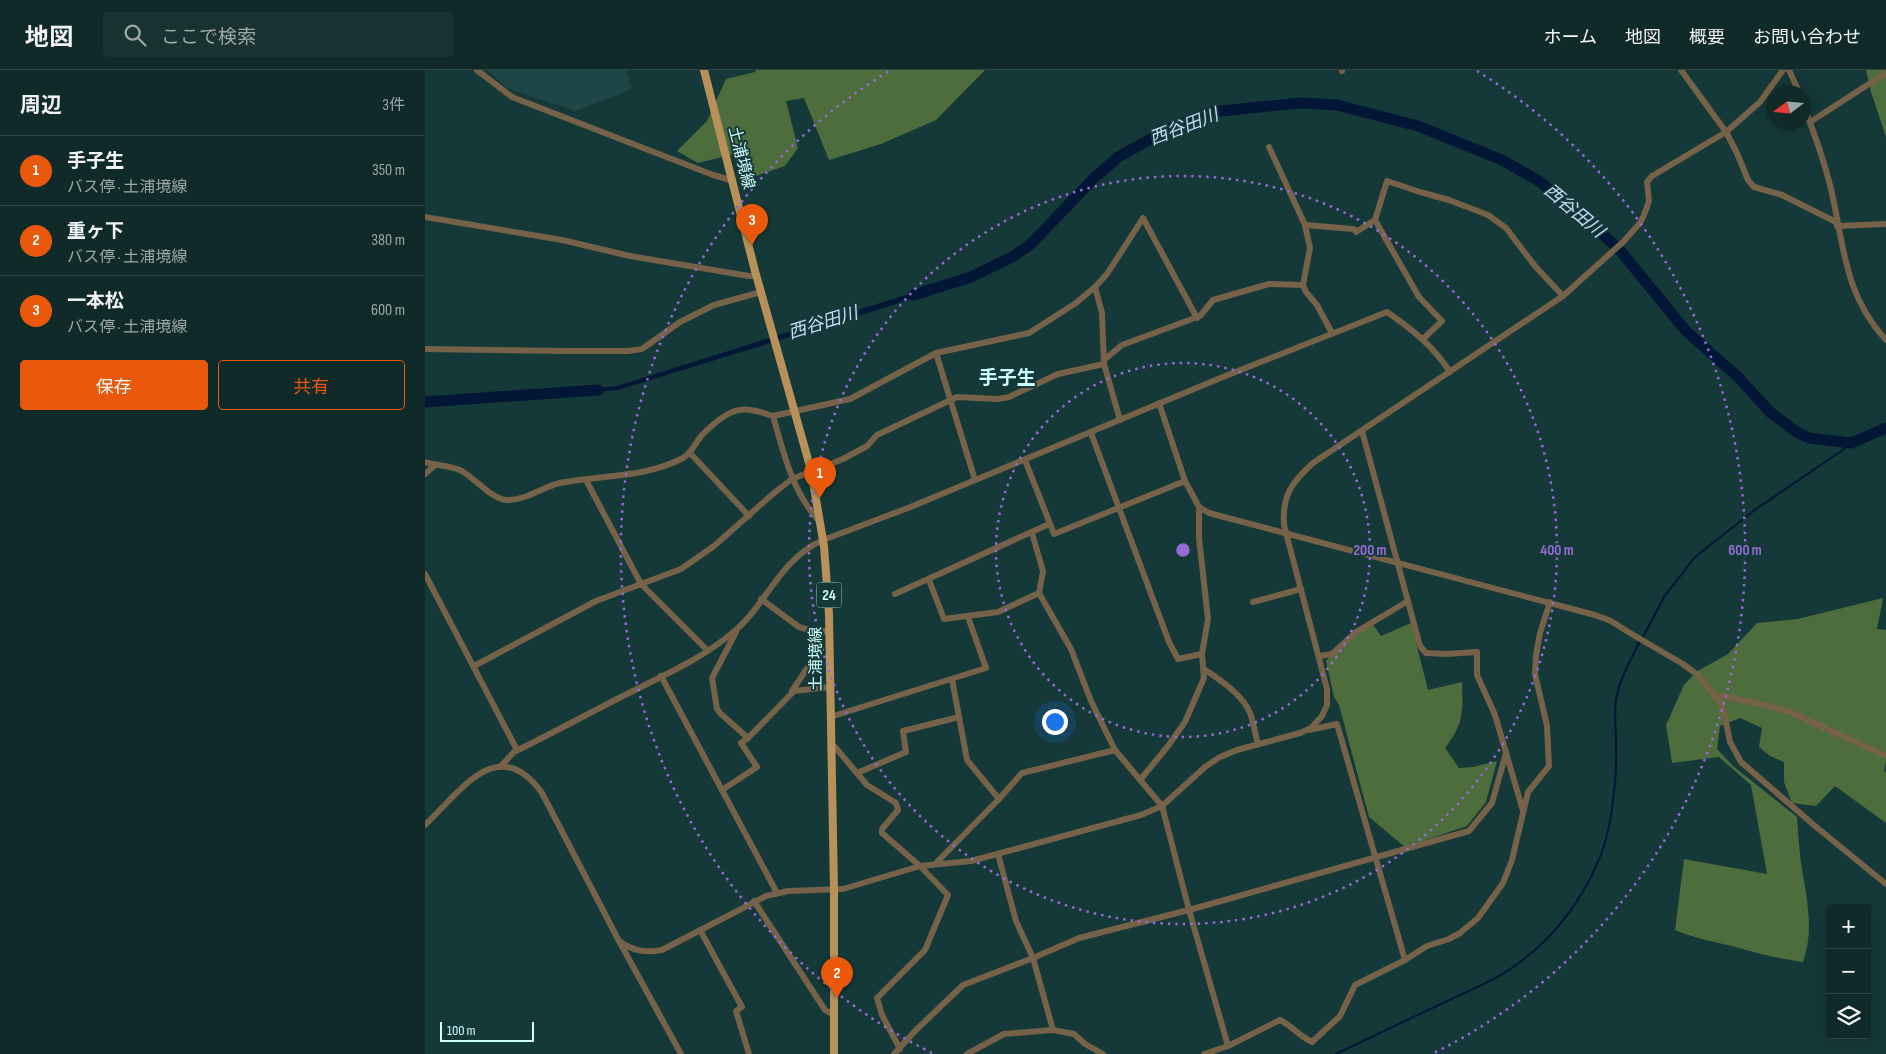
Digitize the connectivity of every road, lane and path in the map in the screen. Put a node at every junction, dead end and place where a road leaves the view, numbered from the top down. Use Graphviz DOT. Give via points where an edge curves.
graph roads {
  1 [pos="477,70"];
  2 [pos="704,70"];
  3 [pos="1681,70"];
  4 [pos="1783,70"];
  5 [pos="1789,70"];
  6 [pos="1886,73"];
  7 [pos="1796,85"];
  8 [pos="1811,121"];
  9 [pos="1811,125"];
  10 [pos="1726,132"];
  11 [pos="1269,147"];
  12 [pos="733,180"];
  13 [pos="425,217"];
  14 [pos="1375,220"];
  15 [pos="1837,224"];
  16 [pos="1886,224"];
  17 [pos="1305,225"];
  18 [pos="756,276"];
  19 [pos="1303,285"];
  20 [pos="1095,287"];
  21 [pos="761,292"];
  22 [pos="1563,296"];
  23 [pos="1197,318"];
  24 [pos="1332,333"];
  25 [pos="1423,339"];
  26 [pos="1886,340"];
  27 [pos="425,349"];
  28 [pos="935,353"];
  29 [pos="1104,362"];
  30 [pos="1450,372"];
  31 [pos="950,400"];
  32 [pos="1159,403"];
  33 [pos="795,411"];
  34 [pos="773,416"];
  35 [pos="1120,420"];
  36 [pos="1362,431"];
  37 [pos="1091,433"];
  38 [pos="690,453"];
  39 [pos="1025,460"];
  40 [pos="425,462"];
  41 [pos="435,465"];
  42 [pos="811,470"];
  43 [pos="425,474"];
  44 [pos="792,479"];
  45 [pos="586,480"];
  46 [pos="975,480"];
  47 [pos="1185,481"];
  48 [pos="1199,507"];
  49 [pos="1119,508"];
  50 [pos="749,516"];
  51 [pos="820,522"];
  52 [pos="1049,524"];
  53 [pos="1032,533"];
  54 [pos="1286,534"];
  55 [pos="823,540"];
  56 [pos="1398,563"];
  57 [pos="425,574"];
  58 [pos="929,580"];
  59 [pos="641,584"];
  60 [pos="1301,589"];
  61 [pos="1039,592"];
  62 [pos="895,594"];
  63 [pos="761,599"];
  64 [pos="1408,601"];
  65 [pos="1253,602"];
  66 [pos="1550,602"];
  67 [pos="968,617"];
  68 [pos="829,629"];
  69 [pos="736,630"];
  70 [pos="820,633"];
  71 [pos="708,651"];
  72 [pos="1201,654"];
  73 [pos="1320,656"];
  74 [pos="473,666"];
  75 [pos="1204,669"];
  76 [pos="661,676"];
  77 [pos="952,679"];
  78 [pos="830,687"];
  79 [pos="790,693"];
  80 [pos="1716,696"];
  81 [pos="830,717"];
  82 [pos="959,717"];
  83 [pos="1306,730"];
  84 [pos="748,738"];
  85 [pos="1258,744"];
  86 [pos="831,747"];
  87 [pos="517,750"];
  88 [pos="1115,750"];
  89 [pos="1506,753"];
  90 [pos="1886,756"];
  91 [pos="500,766"];
  92 [pos="857,773"];
  93 [pos="1140,780"];
  94 [pos="722,790"];
  95 [pos="999,799"];
  96 [pos="1162,806"];
  97 [pos="1523,812"];
  98 [pos="425,825"];
  99 [pos="998,854"];
  100 [pos="1377,857"];
  101 [pos="935,864"];
  102 [pos="920,866"];
  103 [pos="1886,884"];
  104 [pos="834,890"];
  105 [pos="777,893"];
  106 [pos="754,902"];
  107 [pos="1189,910"];
  108 [pos="701,930"];
  109 [pos="619,941"];
  110 [pos="1033,958"];
  111 [pos="1405,960"];
  112 [pos="834,1015"];
  113 [pos="1053,1030"];
  114 [pos="1228,1046"];
  115 [pos="900,1049"];
  116 [pos="681,1054"];
  117 [pos="749,1054"];
  118 [pos="834,1054"];
  119 [pos="895,1054"];
  120 [pos="967,1054"];
  121 [pos="1103,1054"];
  122 [pos="1204,1054"];
  1 -- 12 [label="street" via="512,97"];
  2 -- 12 [label="main road, 土浦境線 / 24"];
  3 -- 10 [label="street"];
  4 -- 10 [label="street" via="1759,102"];
  5 -- 7 [label="street"];
  6 -- 8 [label="street"];
  9 -- 15 [label="street" via="1830,186"];
  10 -- 15 [label="street" via="1747,180 1754,187 1782,196"];
  10 -- 22 [label="street" via="1652,176 1647,182 1649,201 1644,215 1623,242"];
  11 -- 17 [label="street"];
  12 -- 18 [label="main road, 土浦境線 / 24"];
  13 -- 18 [label="street"];
  14 -- 17 [label="street" via="1356,232 1353,229"];
  14 -- 22 [label="street" via="1387,181 1476,210 1506,228"];
  14 -- 25 [label="street" via="1419,297 1443,321"];
  15 -- 16 [label="street"];
  15 -- 26 [label="street" via="1853,286 1872,323"];
  17 -- 19 [label="street" via="1310,248"];
  18 -- 21 [label="main road, 土浦境線 / 24"];
  19 -- 23 [label="street" via="1269,284 1223,296 1213,300"];
  19 -- 24 [label="street"];
  20 -- 23 [label="street" via="1143,218"];
  20 -- 28 [label="street" via="1076,304 1029,333"];
  20 -- 29 [label="street" via="1102,313"];
  21 -- 27 [label="street" via="698,312 642,349"];
  21 -- 33 [label="main road, 土浦境線 / 24"];
  22 -- 30 [label="street"];
  23 -- 29 [label="street" via="1122,345"];
  24 -- 25 [label="street" via="1387,312"];
  24 -- 32 [label="street"];
  25 -- 30 [label="street"];
  28 -- 31 [label="street"];
  28 -- 33 [label="street" via="849,399"];
  29 -- 31 [label="street" via="1058,374 1009,397 957,397"];
  29 -- 35 [label="street"];
  30 -- 36 [label="street"];
  31 -- 42 [label="street" via="877,435 867,446 843,459"];
  31 -- 46 [label="street"];
  32 -- 35 [label="street"];
  32 -- 47 [label="street"];
  33 -- 34 [label="street"];
  33 -- 42 [label="main road, 土浦境線 / 24"];
  34 -- 38 [label="street" via="739,410 725,416 702,436"];
  34 -- 44 [label="street"];
  35 -- 37 [label="street"];
  36 -- 54 [label="street" via="1313,462 1297,477 1287,492 1283,510"];
  36 -- 56 [label="street"];
  37 -- 39 [label="street"];
  37 -- 49 [label="street"];
  38 -- 45 [label="street" via="649,471"];
  38 -- 50 [label="street"];
  39 -- 46 [label="street"];
  39 -- 52 [label="street"];
  40 -- 41 [label="street"];
  41 -- 43 [label="street"];
  41 -- 45 [label="street" via="462,471 505,500 558,484"];
  42 -- 44 [label="street"];
  42 -- 51 [label="main road, 土浦境線 / 24"];
  44 -- 50 [label="street"];
  44 -- 51 [label="street" via="801,498"];
  45 -- 59 [label="street"];
  46 -- 55 [label="street"];
  47 -- 48 [label="street"];
  47 -- 49 [label="street"];
  48 -- 54 [label="street" via="1209,513"];
  48 -- 72 [label="street" via="1199,538 1208,618"];
  49 -- 52 [label="street" via="1054,534"];
  49 -- 72 [label="street" via="1178,659"];
  50 -- 59 [label="street" via="681,569"];
  51 -- 55 [label="main road, 土浦境線 / 24"];
  52 -- 53 [label="street"];
  53 -- 58 [label="street"];
  53 -- 61 [label="street" via="1043,571"];
  54 -- 56 [label="street"];
  54 -- 60 [label="street"];
  55 -- 63 [label="street" via="796,558"];
  55 -- 68 [label="main road, 土浦境線 / 24"];
  56 -- 64 [label="street"];
  56 -- 66 [label="street"];
  57 -- 74 [label="street"];
  58 -- 62 [label="street"];
  58 -- 67 [label="street" via="944,619"];
  59 -- 71 [label="street"];
  59 -- 74 [label="street" via="596,601"];
  60 -- 65 [label="street"];
  60 -- 73 [label="street"];
  61 -- 67 [label="street" via="998,612"];
  61 -- 88 [label="street" via="1071,649"];
  63 -- 69 [label="street"];
  63 -- 70 [label="street" via="799,627"];
  64 -- 73 [label="street" via="1356,632 1332,654"];
  64 -- 89 [label="street" via="1420,646 1426,653 1477,652 1477,675 1495,715"];
  66 -- 80 [label="street" via="1611,621 1691,669"];
  66 -- 97 [label="street" via="1540,633 1535,674 1547,726 1549,766 1528,792"];
  67 -- 77 [label="street" via="986,668"];
  68 -- 70 [label="street"];
  68 -- 78 [label="main road, 土浦境線 / 24"];
  69 -- 71 [label="street"];
  69 -- 84 [label="street" via="712,678 717,709"];
  70 -- 79 [label="street" via="814,658"];
  71 -- 76 [label="street"];
  72 -- 75 [label="street"];
  73 -- 83 [label="street" via="1327,706 1315,724"];
  74 -- 87 [label="street"];
  75 -- 85 [label="street" via="1239,698 1250,712"];
  75 -- 93 [label="street" via="1204,678 1185,722"];
  76 -- 87 [label="street"];
  76 -- 94 [label="street"];
  77 -- 81 [label="street"];
  77 -- 82 [label="street"];
  78 -- 79 [label="street"];
  78 -- 81 [label="main road, 土浦境線 / 24"];
  79 -- 84 [label="street"];
  80 -- 90 [label="street" via="1784,711"];
  80 -- 103 [label="street" via="1730,742 1741,762"];
  81 -- 86 [label="main road, 土浦境線 / 24"];
  82 -- 92 [label="street" via="903,732 905,752"];
  82 -- 95 [label="street" via="967,760"];
  83 -- 85 [label="street"];
  83 -- 100 [label="street" via="1337,724"];
  84 -- 94 [label="street" via="741,743 757,767"];
  85 -- 96 [label="street" via="1221,757 1205,767"];
  86 -- 92 [label="street" via="835,747"];
  86 -- 104 [label="main road, 土浦境線 / 24"];
  87 -- 91 [label="street"];
  88 -- 93 [label="street"];
  88 -- 95 [label="street" via="1022,773"];
  89 -- 97 [label="street"];
  89 -- 100 [label="street" via="1492,803 1469,831"];
  91 -- 98 [label="street" via="476,776"];
  91 -- 109 [label="street" via="509,766 526,774 542,793"];
  92 -- 102 [label="street" via="867,785 896,803 898,810 882,832"];
  93 -- 96 [label="street"];
  94 -- 105 [label="street"];
  95 -- 101 [label="street"];
  96 -- 99 [label="street"];
  96 -- 107 [label="street"];
  97 -- 111 [label="street" via="1503,883 1479,916 1460,933 1427,946"];
  99 -- 101 [label="street" via="971,861"];
  99 -- 110 [label="street" via="1016,921"];
  100 -- 107 [label="street"];
  100 -- 111 [label="street"];
  101 -- 102 [label="street"];
  102 -- 104 [label="street"];
  102 -- 115 [label="street" via="946,892 948,899 925,950 877,998 882,1016"];
  104 -- 105 [label="street"];
  104 -- 112 [label="main road, 土浦境線 / 24"];
  105 -- 106 [label="street"];
  106 -- 108 [label="street"];
  106 -- 112 [label="street" via="825,1010"];
  107 -- 110 [label="street" via="1079,938"];
  107 -- 114 [label="street"];
  108 -- 109 [label="street" via="662,950 651,952 637,951"];
  108 -- 117 [label="street" via="742,1007 736,1010"];
  109 -- 116 [label="street"];
  110 -- 113 [label="street"];
  110 -- 115 [label="street" via="963,985"];
  111 -- 114 [label="street" via="1355,985 1340,1016 1312,1042 1279,1020"];
  112 -- 118 [label="main road, 土浦境線 / 24"];
  113 -- 120 [label="street" via="1004,1034"];
  113 -- 121 [label="street" via="1074,1034"];
  114 -- 122 [label="street"];
  115 -- 119 [label="street"];
}
